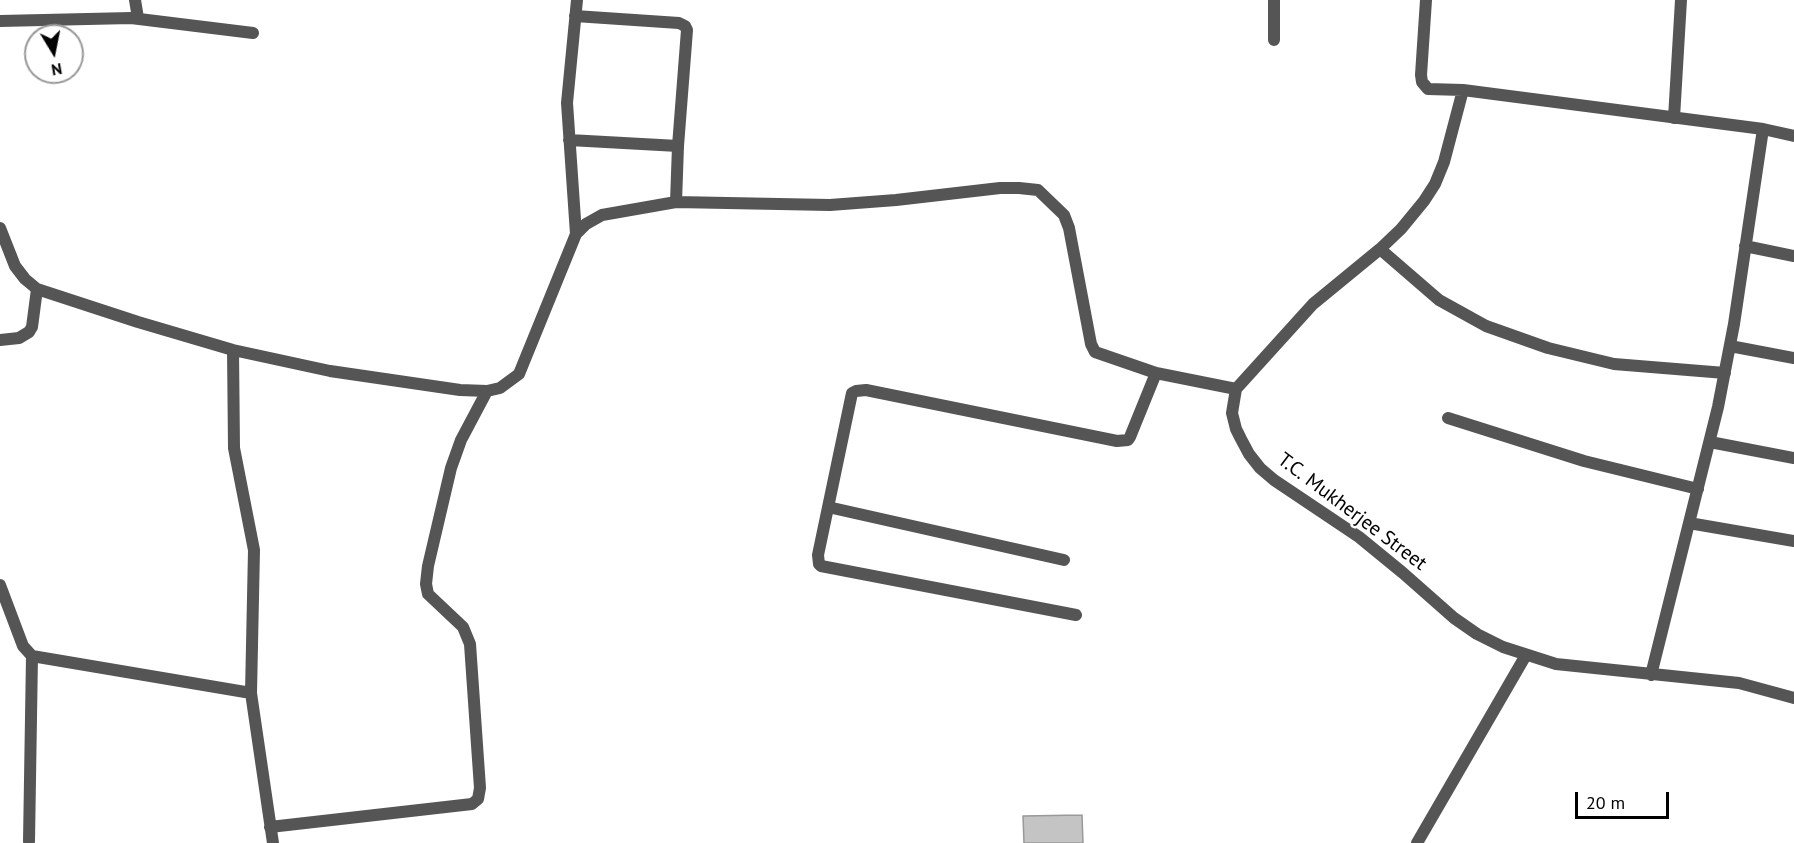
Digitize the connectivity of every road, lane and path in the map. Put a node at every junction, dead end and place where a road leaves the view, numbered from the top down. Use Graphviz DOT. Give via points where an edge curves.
graph roads {
  1 [pos="135,0"];
  2 [pos="577,0"];
  3 [pos="1274,0"];
  4 [pos="1426,0"];
  5 [pos="1680,0"];
  6 [pos="575,16"];
  7 [pos="138,18"];
  8 [pos="0,21"];
  9 [pos="253,33"];
  10 [pos="1274,40"];
  11 [pos="1463,90"];
  12 [pos="1674,118"];
  13 [pos="1763,129"];
  14 [pos="1794,136"];
  15 [pos="569,140"];
  16 [pos="678,146"];
  17 [pos="676,202"];
  18 [pos="0,228"];
  19 [pos="576,234"];
  20 [pos="1746,246"];
  21 [pos="1380,249"];
  22 [pos="1794,256"];
  23 [pos="37,289"];
  24 [pos="0,340"];
  25 [pos="1730,346"];
  26 [pos="232,350"];
  27 [pos="1794,358"];
  28 [pos="1156,373"];
  29 [pos="1725,373"];
  30 [pos="1236,389"];
  31 [pos="487,391"];
  32 [pos="1448,418"];
  33 [pos="1710,441"];
  34 [pos="1794,458"];
  35 [pos="1698,489"];
  36 [pos="828,507"];
  37 [pos="1689,523"];
  38 [pos="1794,542"];
  39 [pos="1064,560"];
  40 [pos="0,585"];
  41 [pos="1076,615"];
  42 [pos="1526,655"];
  43 [pos="32,656"];
  44 [pos="1651,675"];
  45 [pos="251,693"];
  46 [pos="1794,698"];
  47 [pos="270,827"];
  48 [pos="29,841"];
  49 [pos="273,843"];
  50 [pos="1417,843"];
  1 -- 7 [label="street"];
  2 -- 6 [label="street"];
  3 -- 10 [label="street"];
  4 -- 11 [label="street" via="1422,82 1428,89"];
  5 -- 12 [label="street"];
  6 -- 15 [label="street" via="567,96"];
  6 -- 16 [label="street" via="685,26"];
  7 -- 8 [label="street"];
  7 -- 9 [label="street"];
  11 -- 12 [label="street"];
  11 -- 21 [label="street" via="1436,184"];
  12 -- 13 [label="street"];
  13 -- 14 [label="street"];
  13 -- 20 [label="street"];
  15 -- 16 [label="street"];
  15 -- 19 [label="street"];
  16 -- 17 [label="street"];
  17 -- 19 [label="street" via="602,215"];
  17 -- 28 [label="street" via="830,205 1000,188 1038,190 1064,215 1069,228 1095,352"];
  18 -- 23 [label="street" via="15,266"];
  19 -- 31 [label="street" via="519,374 500,388"];
  20 -- 22 [label="street"];
  20 -- 25 [label="street"];
  21 -- 29 [label="street" via="1439,300 1486,326 1548,348 1614,364"];
  21 -- 30 [label="street" via="1313,304"];
  23 -- 24 [label="street" via="29,332 19,338"];
  23 -- 26 [label="street"];
  25 -- 27 [label="street"];
  25 -- 29 [label="street"];
  26 -- 31 [label="street" via="330,371"];
  26 -- 45 [label="street" via="234,448 254,550"];
  28 -- 30 [label="street"];
  28 -- 36 [label="street" via="1130,437 1117,441 856,391 852,393"];
  29 -- 33 [label="street"];
  30 -- 42 [label="street, T.C. Mukherjee Street" via="1232,413 1236,429 1260,468 1292,494 1359,537 1454,618 1477,634"];
  31 -- 47 [label="street" via="451,468 426,584 429,594 463,627 470,644 478,799 472,804"];
  32 -- 35 [label="street" via="1584,461"];
  33 -- 34 [label="street"];
  33 -- 35 [label="street"];
  35 -- 37 [label="street"];
  36 -- 39 [label="street"];
  36 -- 41 [label="street" via="818,555 821,566"];
  37 -- 38 [label="street"];
  37 -- 44 [label="street"];
  40 -- 43 [label="street" via="23,646"];
  42 -- 44 [label="street, T.C. Mukherjee Street" via="1556,664"];
  42 -- 50 [label="street"];
  43 -- 45 [label="street"];
  43 -- 48 [label="street"];
  44 -- 46 [label="street, T.C. Mukherjee Street" via="1739,683"];
  45 -- 47 [label="street"];
  47 -- 49 [label="street"];
}
